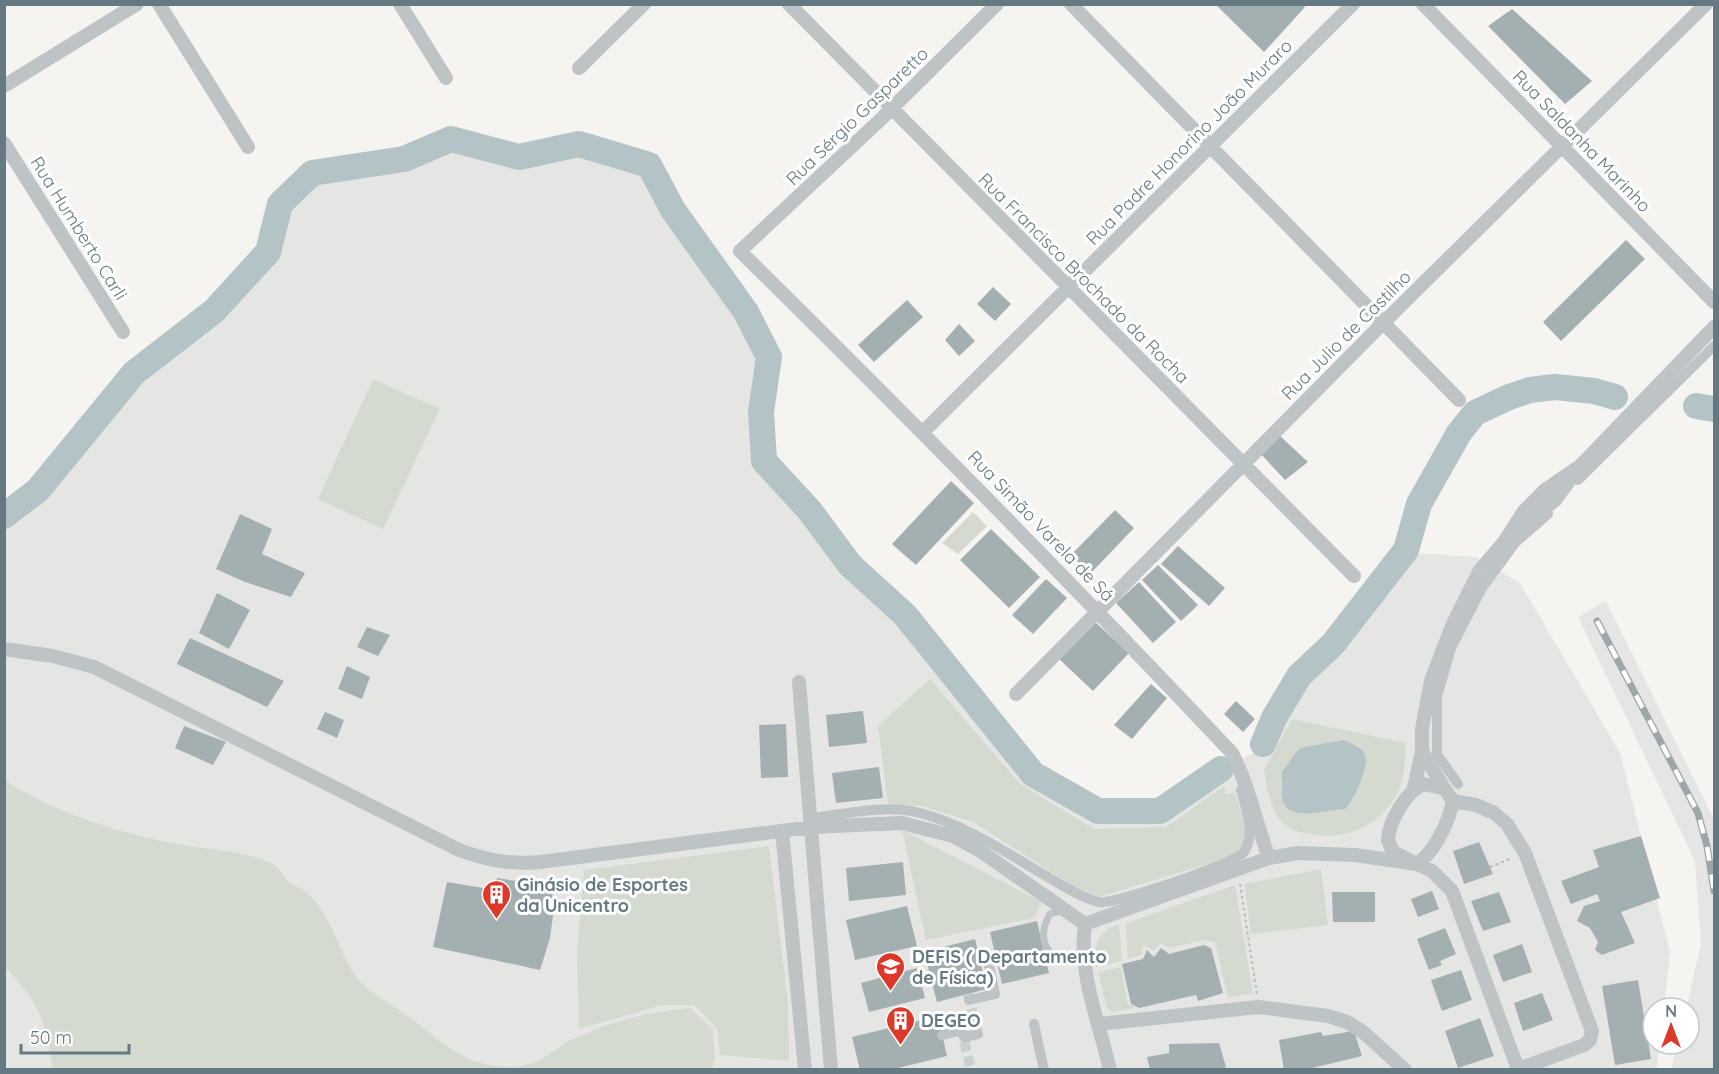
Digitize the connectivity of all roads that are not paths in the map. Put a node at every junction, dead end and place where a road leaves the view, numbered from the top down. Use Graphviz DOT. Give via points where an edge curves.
graph roads {
  1 [pos="137,4"];
  2 [pos="159,4"];
  3 [pos="400,4"];
  4 [pos="644,4"];
  5 [pos="789,4"];
  6 [pos="997,4"];
  7 [pos="1071,4"];
  8 [pos="1353,4"];
  9 [pos="1423,4"];
  10 [pos="1706,4"];
  11 [pos="579,68"];
  12 [pos="446,78"];
  13 [pos="4,86"];
  14 [pos="892,108"];
  15 [pos="4,143"];
  16 [pos="1210,146"];
  17 [pos="248,147"];
  18 [pos="1563,147"];
  19 [pos="740,251"];
  20 [pos="1068,287"];
  21 [pos="1714,302"];
  22 [pos="1384,322"];
  23 [pos="1714,327"];
  24 [pos="123,332"];
  25 [pos="1714,346"];
  26 [pos="1459,400"];
  27 [pos="923,432"];
  28 [pos="1243,464"];
  29 [pos="1354,576"];
  30 [pos="1098,611"];
  31 [pos="4,649"];
  32 [pos="799,682"];
  33 [pos="1016,694"];
  34 [pos="1422,751"];
  35 [pos="1235,773"];
  36 [pos="1458,784"];
  37 [pos="1414,788"];
  38 [pos="1444,788"];
  39 [pos="1453,801"];
  40 [pos="812,823"];
  41 [pos="782,831"];
  42 [pos="1389,846"];
  43 [pos="1355,855"];
  44 [pos="1269,858"];
  45 [pos="1417,864"];
  46 [pos="1064,910"];
  47 [pos="1085,924"];
  48 [pos="996,960"];
  49 [pos="1083,960"];
  50 [pos="969,1000"];
  51 [pos="973,1016"];
  52 [pos="1034,1024"];
  53 [pos="1099,1024"];
  54 [pos="942,1035"];
  55 [pos="1517,1069"];
  56 [pos="805,1070"];
  57 [pos="831,1070"];
  58 [pos="1044,1070"];
  59 [pos="1110,1070"];
  60 [pos="1405,1070"];
  1 -- 13 [label="street"];
  2 -- 17 [label="street"];
  3 -- 12 [label="street"];
  4 -- 11 [label="street"];
  5 -- 14 [label="street, Rua Francisco Brochado da Rocha"];
  6 -- 14 [label="street, Rua Sérgio Gasparetto"];
  7 -- 16 [label="street"];
  8 -- 16 [label="street, Rua Padre Honorino João Muraro"];
  9 -- 18 [label="street, Rua Saldanha Marinho"];
  10 -- 18 [label="street, Rua Julio de Castilho"];
  14 -- 19 [label="street, Rua Sérgio Gasparetto"];
  14 -- 20 [label="street, Rua Francisco Brochado da Rocha"];
  15 -- 24 [label="street, Rua Humberto Carli"];
  16 -- 20 [label="street, Rua Padre Honorino João Muraro"];
  16 -- 22 [label="street"];
  18 -- 21 [label="street, Rua Saldanha Marinho"];
  18 -- 22 [label="street, Rua Julio de Castilho"];
  19 -- 27 [label="street, Rua Simão Varela de Sá"];
  20 -- 27 [label="street, Rua Padre Honorino João Muraro"];
  20 -- 28 [label="street, Rua Francisco Brochado da Rocha"];
  22 -- 26 [label="street"];
  22 -- 28 [label="street, Rua Julio de Castilho"];
  23 -- 34 [label="street" via="1580,466 1555,500 1504,542 1480,570 1431,681"];
  25 -- 36 [label="street" via="1585,470 1560,503 1515,543 1482,588 1450,648 1437,696 1437,754"];
  27 -- 30 [label="street, Rua Simão Varela de Sá"];
  28 -- 29 [label="street, Rua Francisco Brochado da Rocha"];
  28 -- 30 [label="street, Rua Julio de Castilho"];
  30 -- 33 [label="street, Rua Julio de Castilho"];
  30 -- 44 [label="street, Rua Simão Varela de Sá" via="1232,753 1246,781"];
  31 -- 41 [label="street" via="94,667 459,850 496,862 540,862"];
  32 -- 40 [label="street"];
  34 -- 37 [label="street"];
  34 -- 38 [label="street"];
  35 -- 40 [label="street" via="1251,833 1240,857 1153,889 1101,903 965,829 918,812 887,809"];
  37 -- 38 [label="street" via="1423,784"];
  37 -- 42 [label="street" via="1392,824"];
  38 -- 39 [label="street"];
  39 -- 45 [label="street" via="1440,833"];
  39 -- 55 [label="street" via="1494,813 1507,824 1525,853 1592,1031 1584,1045"];
  40 -- 41 [label="street"];
  40 -- 46 [label="street" via="902,823 953,836"];
  40 -- 57 [label="street"];
  41 -- 56 [label="street"];
  42 -- 43 [label="street"];
  42 -- 45 [label="street"];
  43 -- 44 [label="street" via="1298,853"];
  43 -- 45 [label="street"];
  44 -- 47 [label="street"];
  45 -- 55 [label="street" via="1439,876 1452,891"];
  46 -- 47 [label="street"];
  46 -- 49 [label="lane" via="1050,914 1046,921 1044,937 1049,953 1065,962"];
  47 -- 49 [label="street"];
  48 -- 50 [label="street" via="988,961 995,994"];
  49 -- 53 [label="street"];
  51 -- 54 [label="street" via="978,1034"];
  52 -- 58 [label="street"];
  53 -- 59 [label="street"];
  53 -- 60 [label="street" via="1258,1007 1328,1016 1363,1032"];
}
